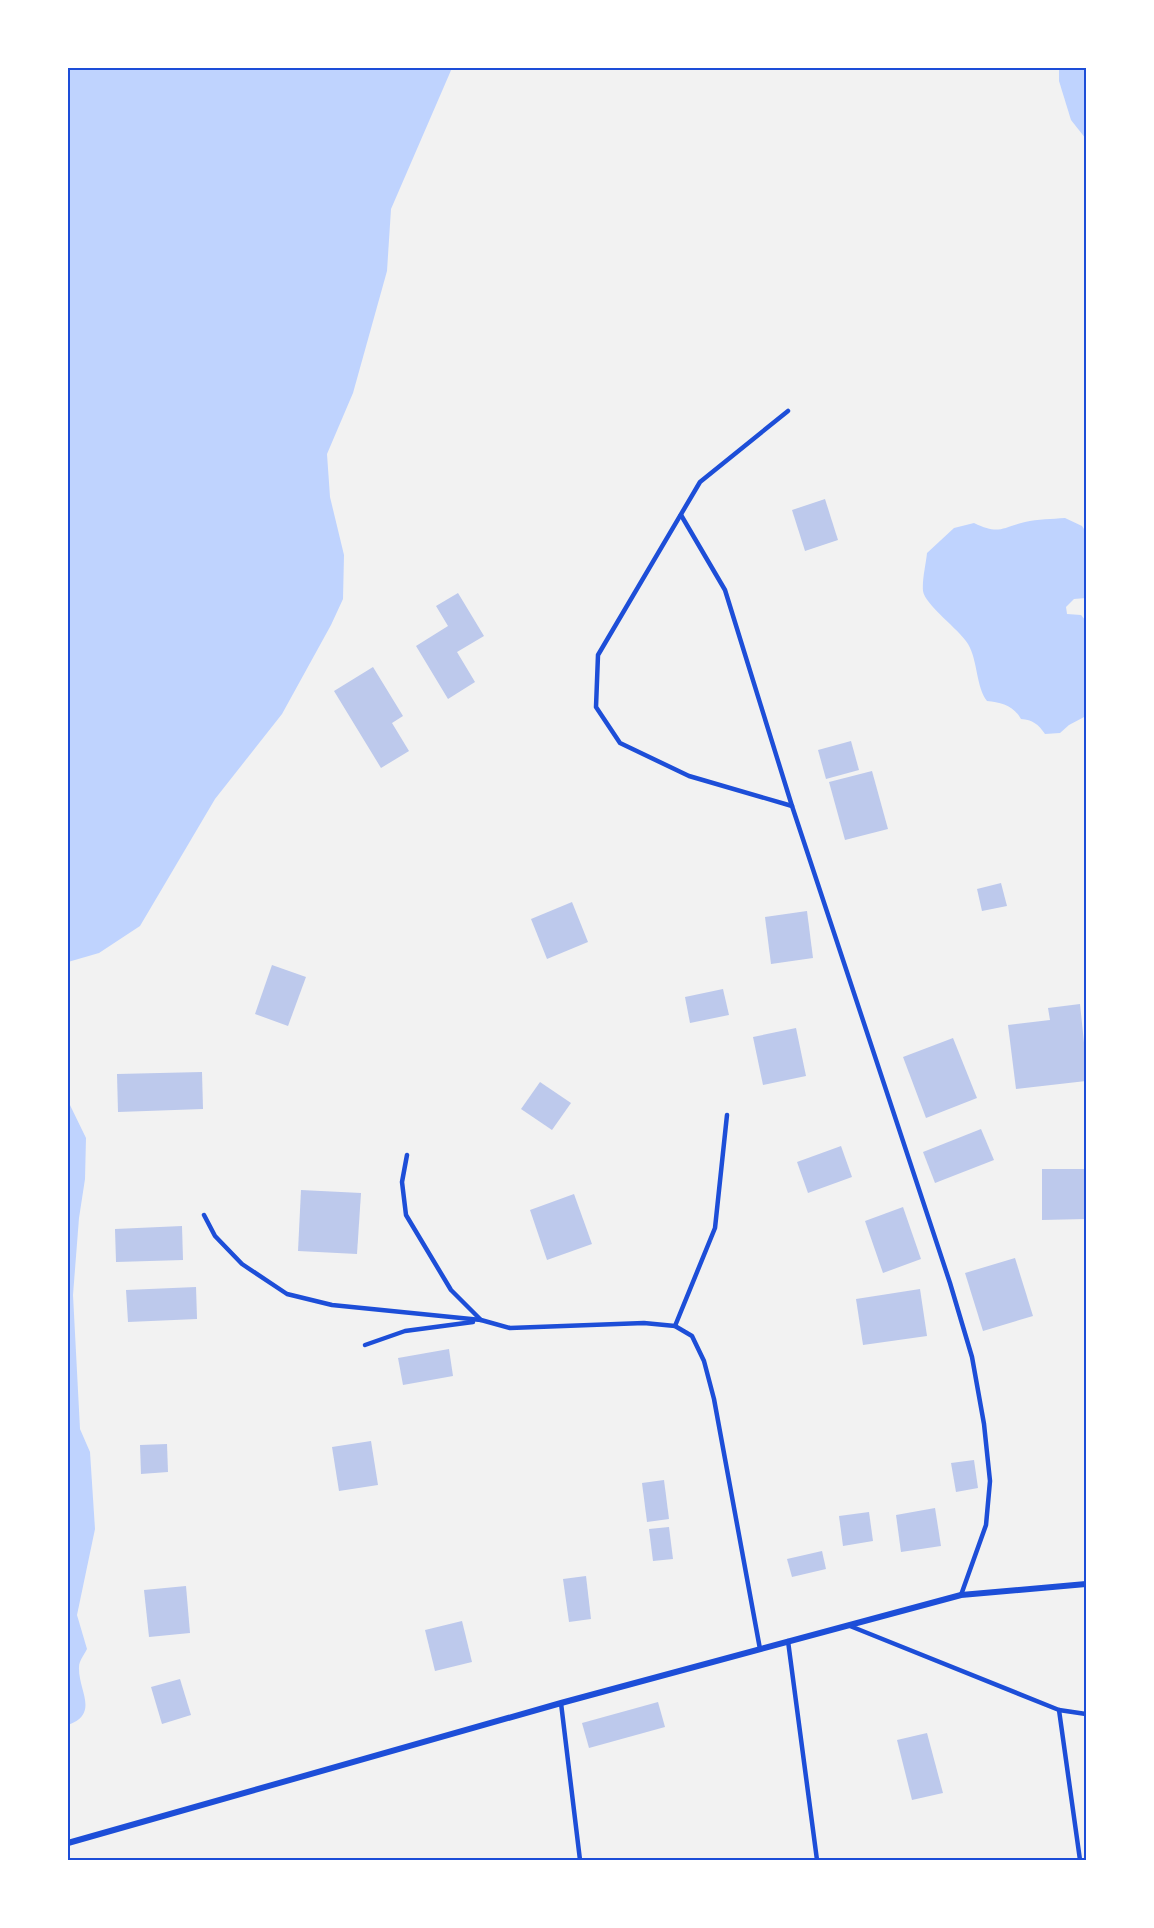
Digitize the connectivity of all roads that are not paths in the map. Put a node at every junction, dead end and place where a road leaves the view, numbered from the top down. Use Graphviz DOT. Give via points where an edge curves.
graph roads {
  1 [pos="788,411"];
  2 [pos="681,515"];
  3 [pos="792,806"];
  4 [pos="727,1115"];
  5 [pos="407,1155"];
  6 [pos="204,1215"];
  7 [pos="481,1320"];
  8 [pos="675,1326"];
  9 [pos="365,1345"];
  10 [pos="1086,1584"];
  11 [pos="962,1596"];
  12 [pos="848,1625"];
  13 [pos="788,1641"];
  14 [pos="760,1649"];
  15 [pos="561,1703"];
  16 [pos="1059,1710"];
  17 [pos="1086,1714"];
  18 [pos="68,1843"];
  19 [pos="580,1860"];
  20 [pos="818,1860"];
  21 [pos="1080,1860"];
  1 -- 2 [label="lane" via="700,482"];
  2 -- 3 [label="lane" via="725,590"];
  2 -- 3 [label="lane" via="598,655 596,707 620,743 689,776"];
  3 -- 11 [label="lane" via="972,1357 990,1481 986,1525"];
  4 -- 8 [label="lane" via="715,1228"];
  5 -- 7 [label="lane" via="402,1182 406,1215 451,1290"];
  6 -- 7 [label="lane" via="215,1236 242,1264 287,1294 332,1305"];
  7 -- 8 [label="lane" via="510,1328 644,1323"];
  7 -- 9 [label="lane" via="405,1331"];
  8 -- 14 [label="lane" via="692,1336 704,1361 714,1399"];
  10 -- 11 [label="street"];
  11 -- 12 [label="street"];
  12 -- 13 [label="street"];
  12 -- 16 [label="lane"];
  13 -- 14 [label="street"];
  13 -- 20 [label="lane"];
  14 -- 15 [label="street"];
  15 -- 18 [label="street"];
  15 -- 19 [label="lane"];
  16 -- 17 [label="lane"];
  16 -- 21 [label="lane"];
}
